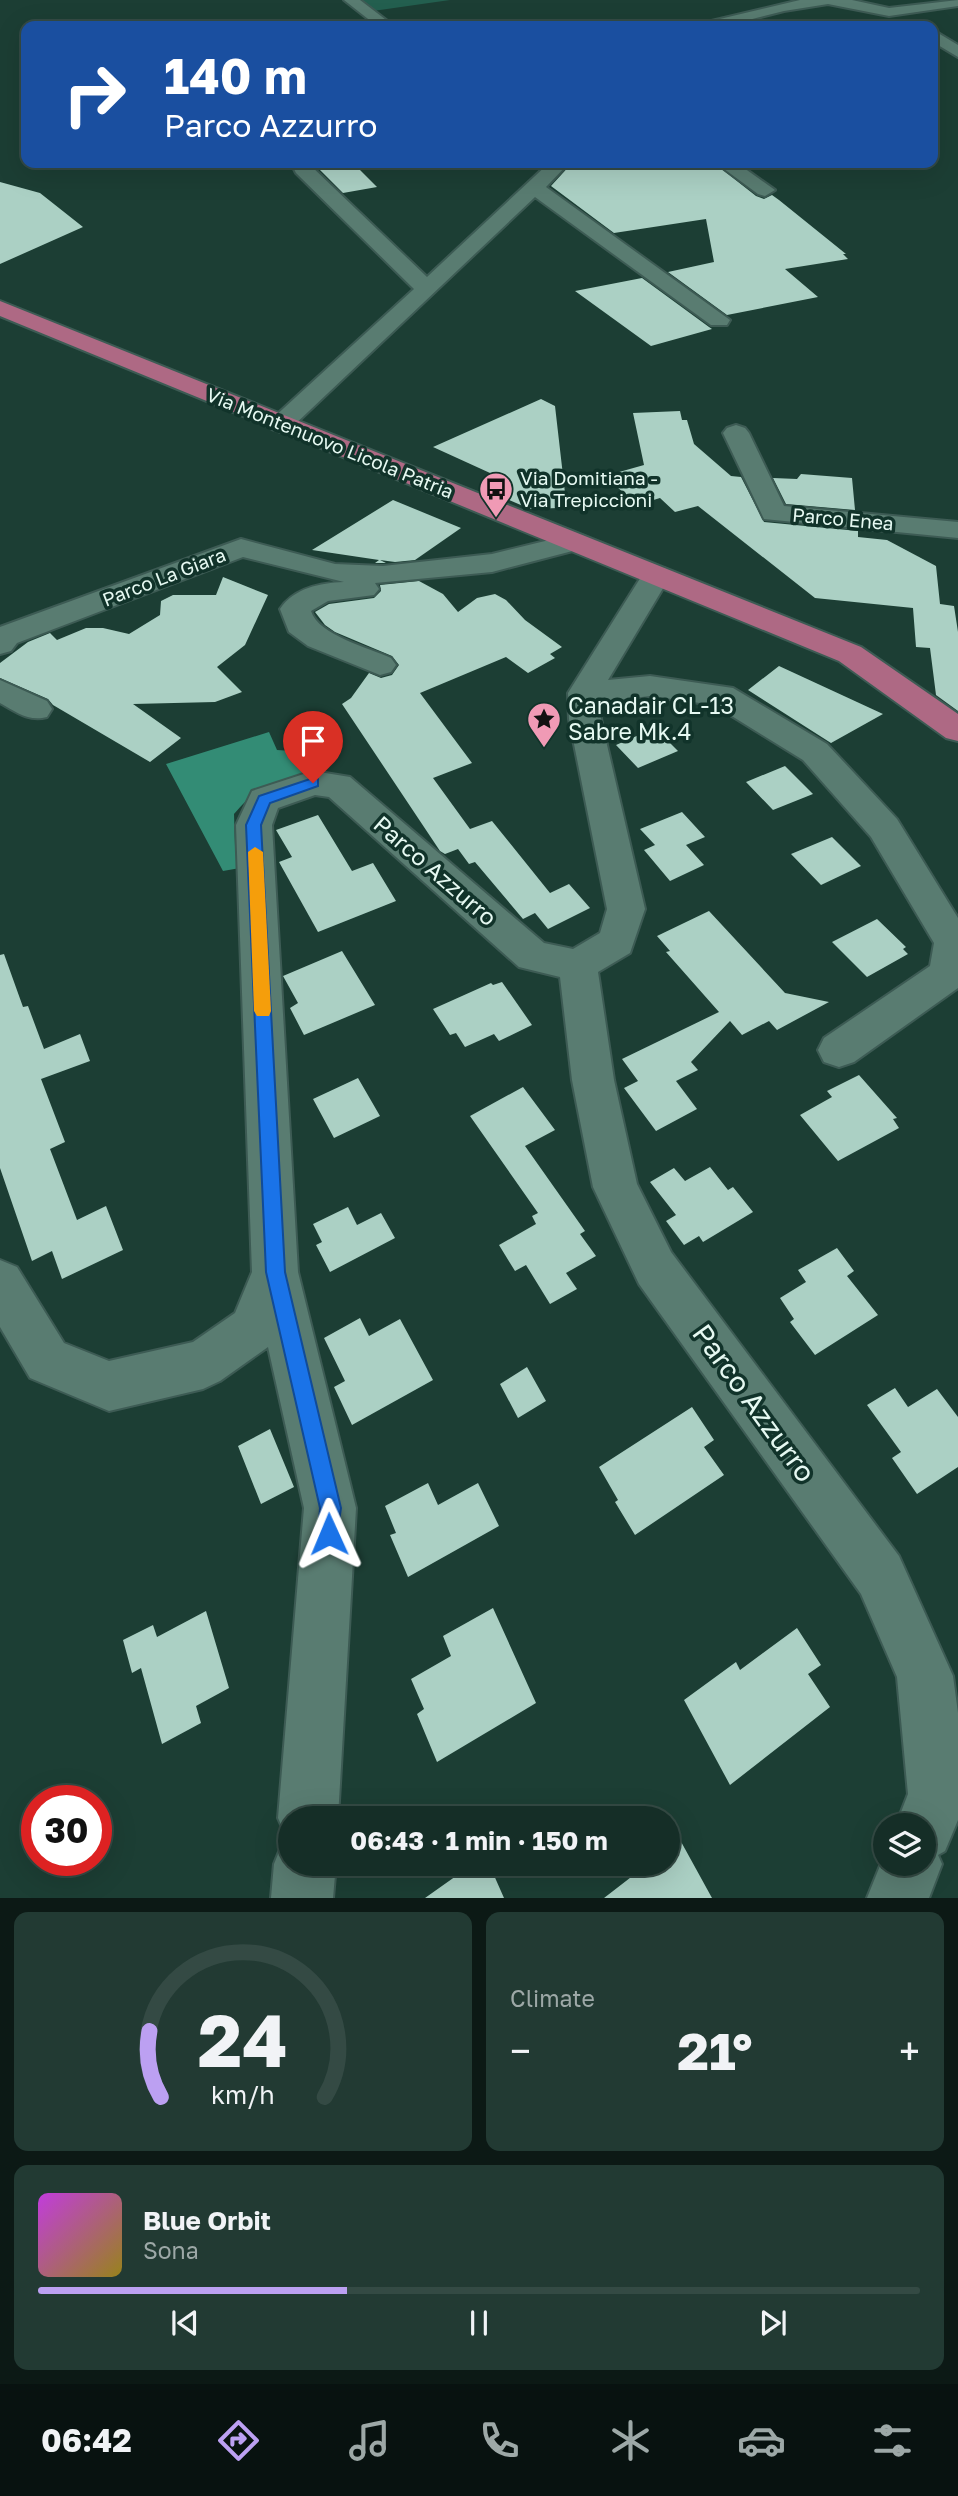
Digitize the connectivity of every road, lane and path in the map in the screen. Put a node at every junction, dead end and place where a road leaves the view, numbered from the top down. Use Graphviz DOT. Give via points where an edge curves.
graph roads {
  1 [pos="351,0"];
  2 [pos="828,0"];
  3 [pos="847,0"];
  4 [pos="954,5"];
  5 [pos="898,11"];
  6 [pos="379,21"];
  7 [pos="728,21"];
  8 [pos="913,21"];
  9 [pos="938,38"];
  10 [pos="958,52"];
  11 [pos="554,168"];
  12 [pos="732,168"];
  13 [pos="303,169"];
  14 [pos="533,186"];
  15 [pos="765,190"];
  16 [pos="427,289"];
  17 [pos="0,308"];
  18 [pos="719,320"];
  19 [pos="281,424"];
  20 [pos="736,433"];
  21 [pos="958,530"];
  22 [pos="574,542"];
  23 [pos="433,570"];
  24 [pos="334,573"];
  25 [pos="656,575"];
  26 [pos="0,644"];
  27 [pos="321,663"];
  28 [pos="380,666"];
  29 [pos="0,690"];
  30 [pos="584,693"];
  31 [pos="36,709"];
  32 [pos="958,730"];
  33 [pos="578,965"];
  34 [pos="839,1050"];
  35 [pos="275,1272"];
  36 [pos="0,1283"];
  37 [pos="309,1806"];
  38 [pos="931,1813"];
  39 [pos="304,1876"];
  40 [pos="906,1876"];
  41 [pos="302,1898"];
  42 [pos="898,1898"];
  1 -- 6 [label="street"];
  2 -- 5 [label="street"];
  2 -- 7 [label="street"];
  3 -- 5 [label="street"];
  4 -- 5 [label="street"];
  5 -- 8 [label="street"];
  9 -- 10 [label="street"];
  11 -- 14 [label="street"];
  12 -- 15 [label="street"];
  13 -- 16 [label="street"];
  14 -- 16 [label="street"];
  14 -- 18 [label="street"];
  16 -- 19 [label="street"];
  17 -- 19 [label="main road, Via Montenuovo Licola Patria"];
  19 -- 22 [label="main road, Via Montenuovo Licola Patria"];
  20 -- 21 [label="street, Parco Enea" via="774,513"];
  22 -- 23 [label="street, Parco La Giara" via="492,563"];
  22 -- 25 [label="main road, Via Montenuovo Licola Patria"];
  23 -- 24 [label="street, Parco La Giara"];
  23 -- 28 [label="street, Parco La Giara" via="379,587 328,590 307,598 295,609 300,625 319,639"];
  24 -- 26 [label="street, Parco La Giara" via="241,548 6,636"];
  24 -- 27 [label="street, Parco La Giara" via="291,591 278,609 281,631"];
  25 -- 30 [label="street"];
  25 -- 32 [label="main road, Via Montenuovo Licola Patria" via="850,654"];
  29 -- 31 [label="street"];
  30 -- 33 [label="street" via="585,719 626,909 616,942"];
  30 -- 34 [label="street" via="650,686 722,695 815,752 884,828 953,942 948,974"];
  33 -- 35 [label="street, Parco Azzurro" via="533,956 338,786 313,783 264,800 254,825"];
  33 -- 38 [label="street, Parco Azzurro" via="593,1080 615,1187 655,1268 880,1575 925,1676 938,1794"];
  35 -- 36 [label="street, Parco Azzurro" via="252,1330 203,1364 109,1386 47,1361"];
  35 -- 37 [label="street, Parco Azzurro" via="330,1508"];
  39 -- 41 [label="street"];
  40 -- 42 [label="street"];
}
